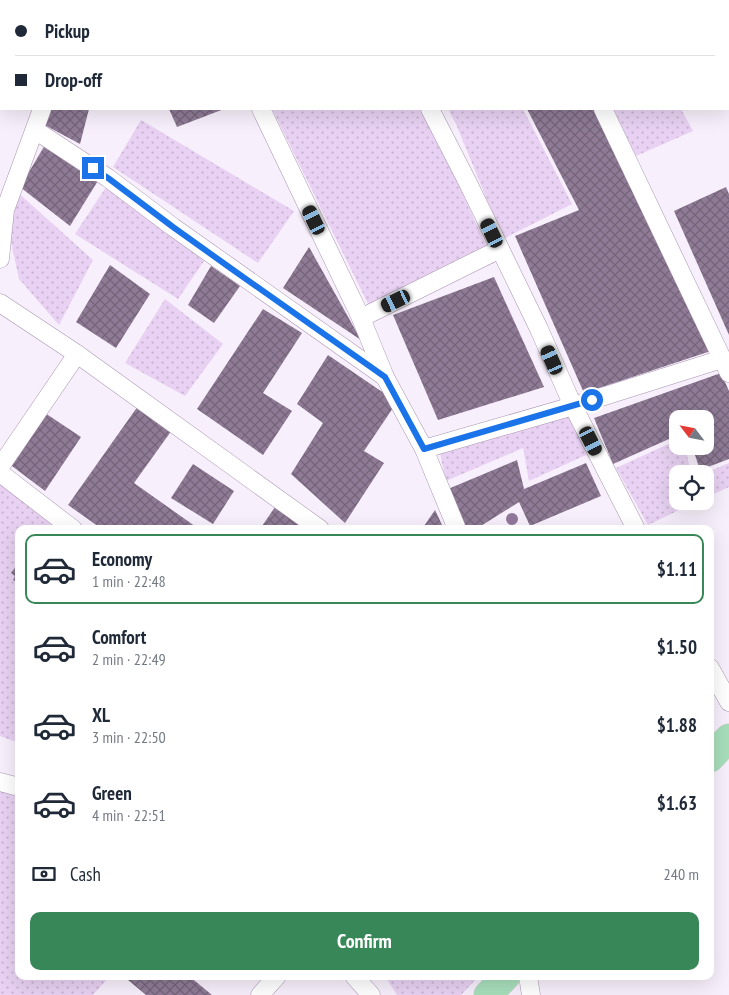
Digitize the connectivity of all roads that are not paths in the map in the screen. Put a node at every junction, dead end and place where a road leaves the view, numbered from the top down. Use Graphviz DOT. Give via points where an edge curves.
graph roads {
  1 [pos="42,110"];
  2 [pos="261,110"];
  3 [pos="431,110"];
  4 [pos="603,110"];
  5 [pos="35,130"];
  6 [pos="3,208"];
  7 [pos="500,249"];
  8 [pos="0,259"];
  9 [pos="0,291"];
  10 [pos="0,303"];
  11 [pos="361,318"];
  12 [pos="77,354"];
  13 [pos="726,366"];
  14 [pos="385,377"];
  15 [pos="573,406"];
  16 [pos="424,449"];
  17 [pos="0,467"];
  18 [pos="0,473"];
  19 [pos="68,525"];
  20 [pos="314,525"];
  21 [pos="454,525"];
  22 [pos="634,525"];
  23 [pos="714,675"];
  24 [pos="729,702"];
  25 [pos="729,738"];
  26 [pos="714,754"];
  27 [pos="0,782"];
  28 [pos="15,786"];
  29 [pos="273,980"];
  30 [pos="358,980"];
  31 [pos="502,980"];
  32 [pos="529,980"];
  33 [pos="260,995"];
  34 [pos="371,995"];
  35 [pos="488,995"];
  36 [pos="531,995"];
  1 -- 5 [label="street"];
  2 -- 11 [label="street"];
  3 -- 7 [label="street"];
  4 -- 13 [label="street"];
  5 -- 6 [label="street"];
  5 -- 14 [label="street" via="108,178"];
  6 -- 8 [label="street"];
  7 -- 11 [label="street"];
  7 -- 15 [label="street"];
  9 -- 10 [label="street"];
  10 -- 12 [label="street"];
  11 -- 14 [label="street"];
  12 -- 17 [label="street"];
  12 -- 20 [label="street"];
  13 -- 15 [label="street"];
  14 -- 16 [label="street"];
  15 -- 16 [label="street"];
  15 -- 22 [label="street"];
  16 -- 21 [label="street"];
  18 -- 19 [label="street"];
  23 -- 24 [label="street"];
  25 -- 26 [label="highway"];
  27 -- 28 [label="street"];
  29 -- 33 [label="street"];
  30 -- 34 [label="street"];
  31 -- 35 [label="highway"];
  32 -- 36 [label="street"];
}
